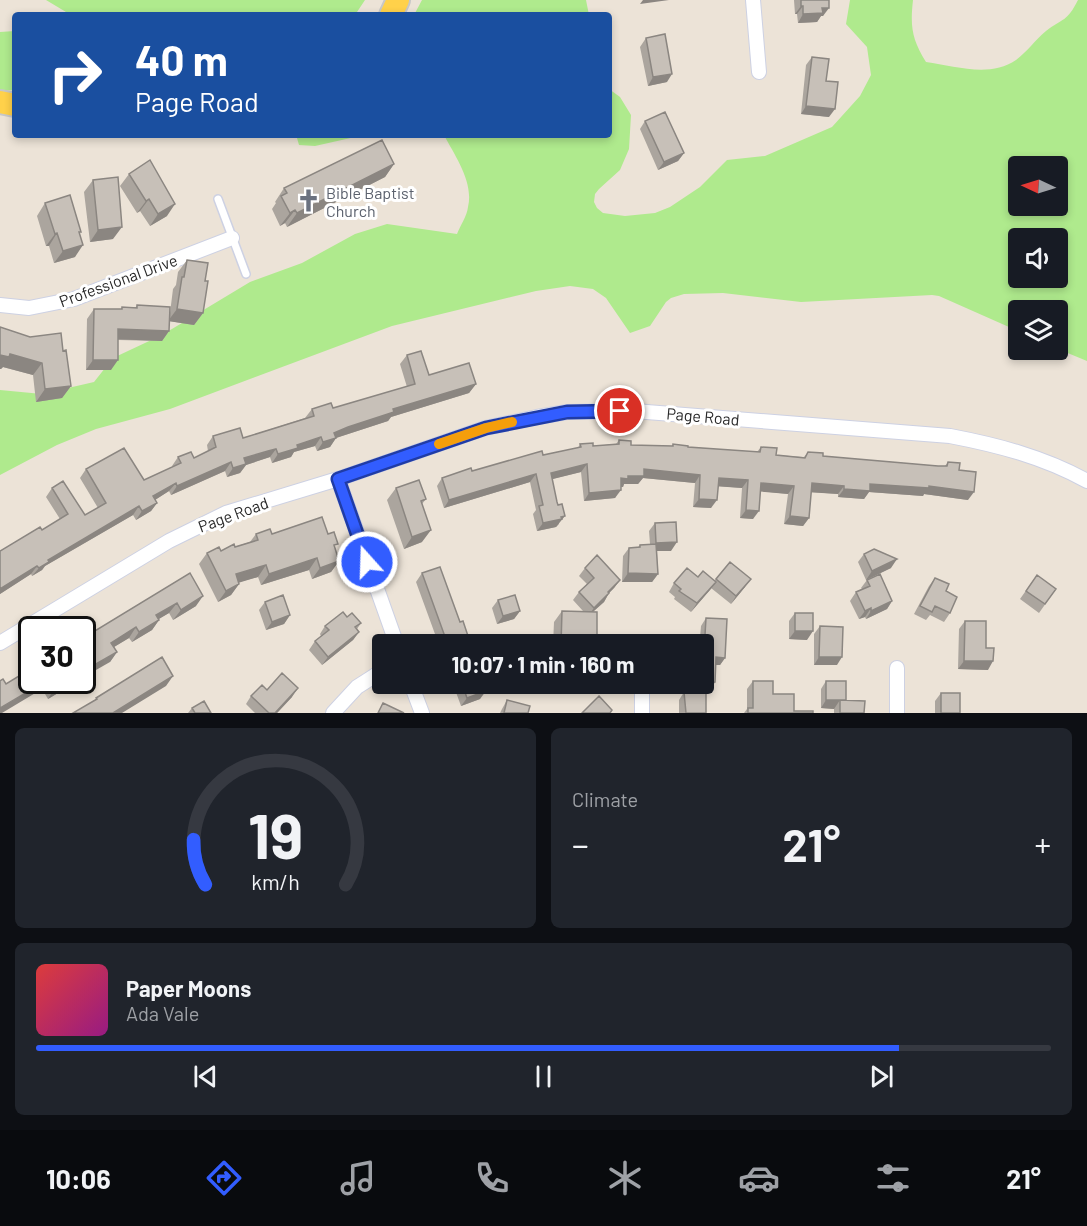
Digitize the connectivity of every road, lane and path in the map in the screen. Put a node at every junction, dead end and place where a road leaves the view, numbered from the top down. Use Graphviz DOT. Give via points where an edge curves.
graph roads {
  1 [pos="753,0"];
  2 [pos="759,72"];
  3 [pos="218,199"];
  4 [pos="232,238"];
  5 [pos="246,274"];
  6 [pos="0,305"];
  7 [pos="338,479"];
  8 [pos="1087,481"];
  9 [pos="393,634"];
  10 [pos="0,643"];
  11 [pos="897,668"];
  12 [pos="372,677"];
  13 [pos="415,694"];
  14 [pos="642,694"];
  15 [pos="333,713"];
  16 [pos="422,713"];
  17 [pos="642,713"];
  18 [pos="897,713"];
  1 -- 2 [label="street"];
  3 -- 4 [label="lane"];
  4 -- 5 [label="lane"];
  4 -- 6 [label="street, Professional Drive" via="74,299 29,308"];
  7 -- 8 [label="street, Page Road" via="486,428 567,412 634,411 950,436 1034,457"];
  7 -- 9 [label="street"];
  7 -- 10 [label="street, Page Road" via="226,513 198,526"];
  11 -- 18 [label="street"];
  12 -- 15 [label="street" via="357,687"];
  13 -- 16 [label="street"];
  14 -- 17 [label="street"];
}
